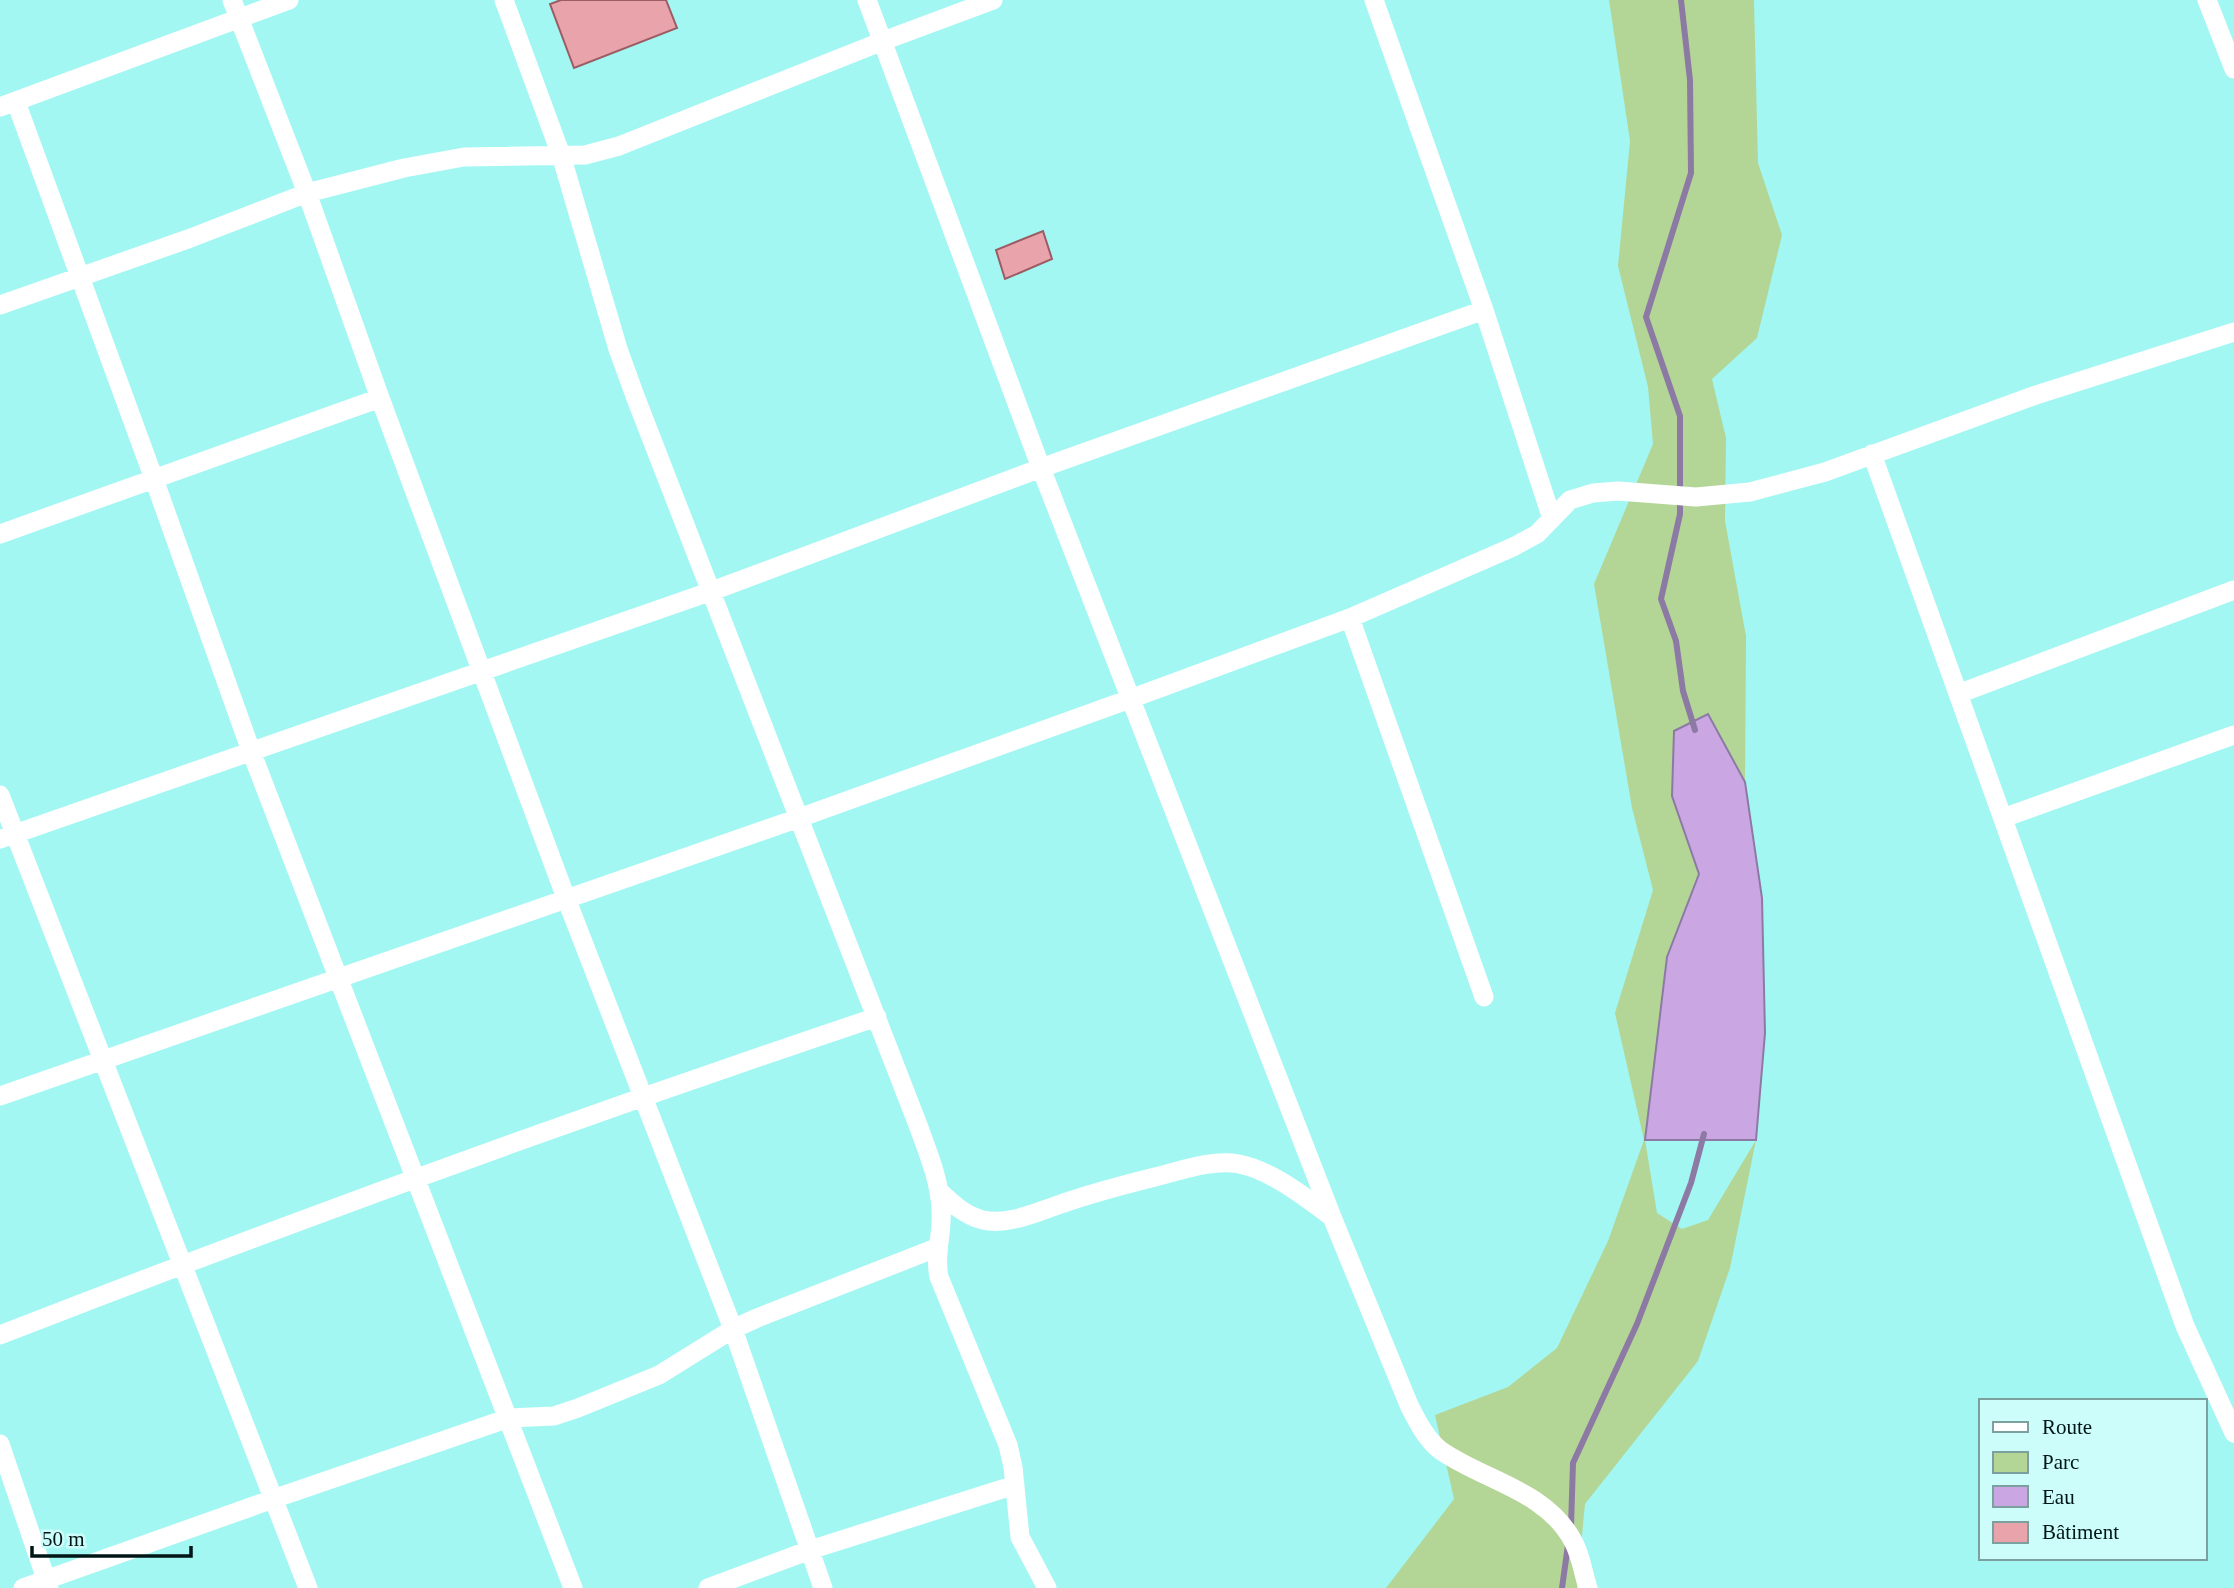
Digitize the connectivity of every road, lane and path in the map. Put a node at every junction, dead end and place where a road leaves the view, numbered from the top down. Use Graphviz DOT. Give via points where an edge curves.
graph roads {
  1 [pos="232,0"];
  2 [pos="289,0"];
  3 [pos="504,0"];
  4 [pos="867,0"];
  5 [pos="993,0"];
  6 [pos="1374,0"];
  7 [pos="2207,0"];
  8 [pos="239,19"];
  9 [pos="883,41"];
  10 [pos="2234,69"];
  11 [pos="8,105"];
  12 [pos="561,155"];
  13 [pos="307,193"];
  14 [pos="80,277"];
  15 [pos="0,306"];
  16 [pos="1484,310"];
  17 [pos="2234,332"];
  18 [pos="380,398"];
  19 [pos="1872,454"];
  20 [pos="1041,468"];
  21 [pos="154,479"];
  22 [pos="1552,519"];
  23 [pos="0,534"];
  24 [pos="2234,590"];
  25 [pos="712,591"];
  26 [pos="1350,618"];
  27 [pos="482,671"];
  28 [pos="1958,694"];
  29 [pos="1130,699"];
  30 [pos="2234,735"];
  31 [pos="251,751"];
  32 [pos="0,795"];
  33 [pos="799,818"];
  34 [pos="2003,818"];
  35 [pos="8,836"];
  36 [pos="566,898"];
  37 [pos="337,978"];
  38 [pos="1484,997"];
  39 [pos="877,1017"];
  40 [pos="103,1059"];
  41 [pos="643,1095"];
  42 [pos="0,1096"];
  43 [pos="415,1177"];
  44 [pos="939,1191"];
  45 [pos="1332,1217"];
  46 [pos="936,1248"];
  47 [pos="181,1265"];
  48 [pos="733,1329"];
  49 [pos="0,1335"];
  50 [pos="509,1418"];
  51 [pos="2234,1433"];
  52 [pos="0,1444"];
  53 [pos="1015,1485"];
  54 [pos="273,1499"];
  55 [pos="810,1550"];
  56 [pos="47,1583"];
  57 [pos="23,1588"];
  58 [pos="308,1588"];
  59 [pos="573,1588"];
  60 [pos="708,1588"];
  61 [pos="823,1588"];
  62 [pos="1046,1588"];
  63 [pos="1588,1588"];
  1 -- 8 [label="street"];
  2 -- 8 [label="street"];
  3 -- 12 [label="street"];
  4 -- 9 [label="street"];
  5 -- 9 [label="street"];
  6 -- 16 [label="street"];
  7 -- 10 [label="street"];
  8 -- 11 [label="street"];
  8 -- 13 [label="street"];
  9 -- 12 [label="street" via="619,146 585,155"];
  9 -- 20 [label="street"];
  11 -- 14 [label="street"];
  12 -- 13 [label="street" via="464,157"];
  12 -- 25 [label="street" via="618,349"];
  13 -- 14 [label="street"];
  13 -- 18 [label="street"];
  14 -- 15 [label="street"];
  14 -- 21 [label="street"];
  16 -- 20 [label="street"];
  16 -- 22 [label="street"];
  17 -- 19 [label="street" via="2036,395"];
  18 -- 21 [label="street"];
  18 -- 27 [label="street"];
  19 -- 22 [label="street" via="1751,492 1696,497 1593,493 1570,500"];
  19 -- 28 [label="street"];
  20 -- 25 [label="street"];
  20 -- 29 [label="street"];
  21 -- 23 [label="street"];
  21 -- 31 [label="street"];
  22 -- 26 [label="street" via="1513,547"];
  24 -- 28 [label="street"];
  25 -- 27 [label="street"];
  25 -- 33 [label="street"];
  26 -- 29 [label="street"];
  26 -- 38 [label="street"];
  27 -- 31 [label="street"];
  27 -- 36 [label="street"];
  28 -- 34 [label="street"];
  29 -- 33 [label="street"];
  29 -- 45 [label="street"];
  30 -- 34 [label="street"];
  31 -- 35 [label="street"];
  31 -- 37 [label="street"];
  32 -- 35 [label="street"];
  33 -- 36 [label="street"];
  33 -- 39 [label="street"];
  34 -- 51 [label="street" via="2185,1326"];
  35 -- 40 [label="street"];
  36 -- 37 [label="street"];
  36 -- 41 [label="street"];
  37 -- 40 [label="street"];
  37 -- 43 [label="street"];
  39 -- 41 [label="street"];
  39 -- 44 [label="street"];
  40 -- 42 [label="street"];
  40 -- 47 [label="street"];
  41 -- 43 [label="street"];
  41 -- 48 [label="street"];
  43 -- 47 [label="street"];
  43 -- 50 [label="street"];
  44 -- 45 [label="street" via="968,1215 1000,1220 1196,1167 1240,1164 1282,1183"];
  44 -- 46 [label="street" via="942,1212"];
  45 -- 63 [label="street" via="1422,1430 1438,1448 1536,1501 1554,1516 1573,1540"];
  46 -- 48 [label="street"];
  46 -- 53 [label="street" via="939,1276 1008,1445"];
  47 -- 49 [label="street"];
  47 -- 54 [label="street"];
  48 -- 50 [label="street" via="659,1375 578,1408 554,1416"];
  48 -- 55 [label="street"];
  50 -- 54 [label="street"];
  50 -- 59 [label="street"];
  52 -- 56 [label="street"];
  53 -- 55 [label="street"];
  53 -- 62 [label="street" via="1020,1537"];
  54 -- 56 [label="street"];
  54 -- 58 [label="street"];
  55 -- 60 [label="street"];
  55 -- 61 [label="street"];
  56 -- 57 [label="street"];
}
